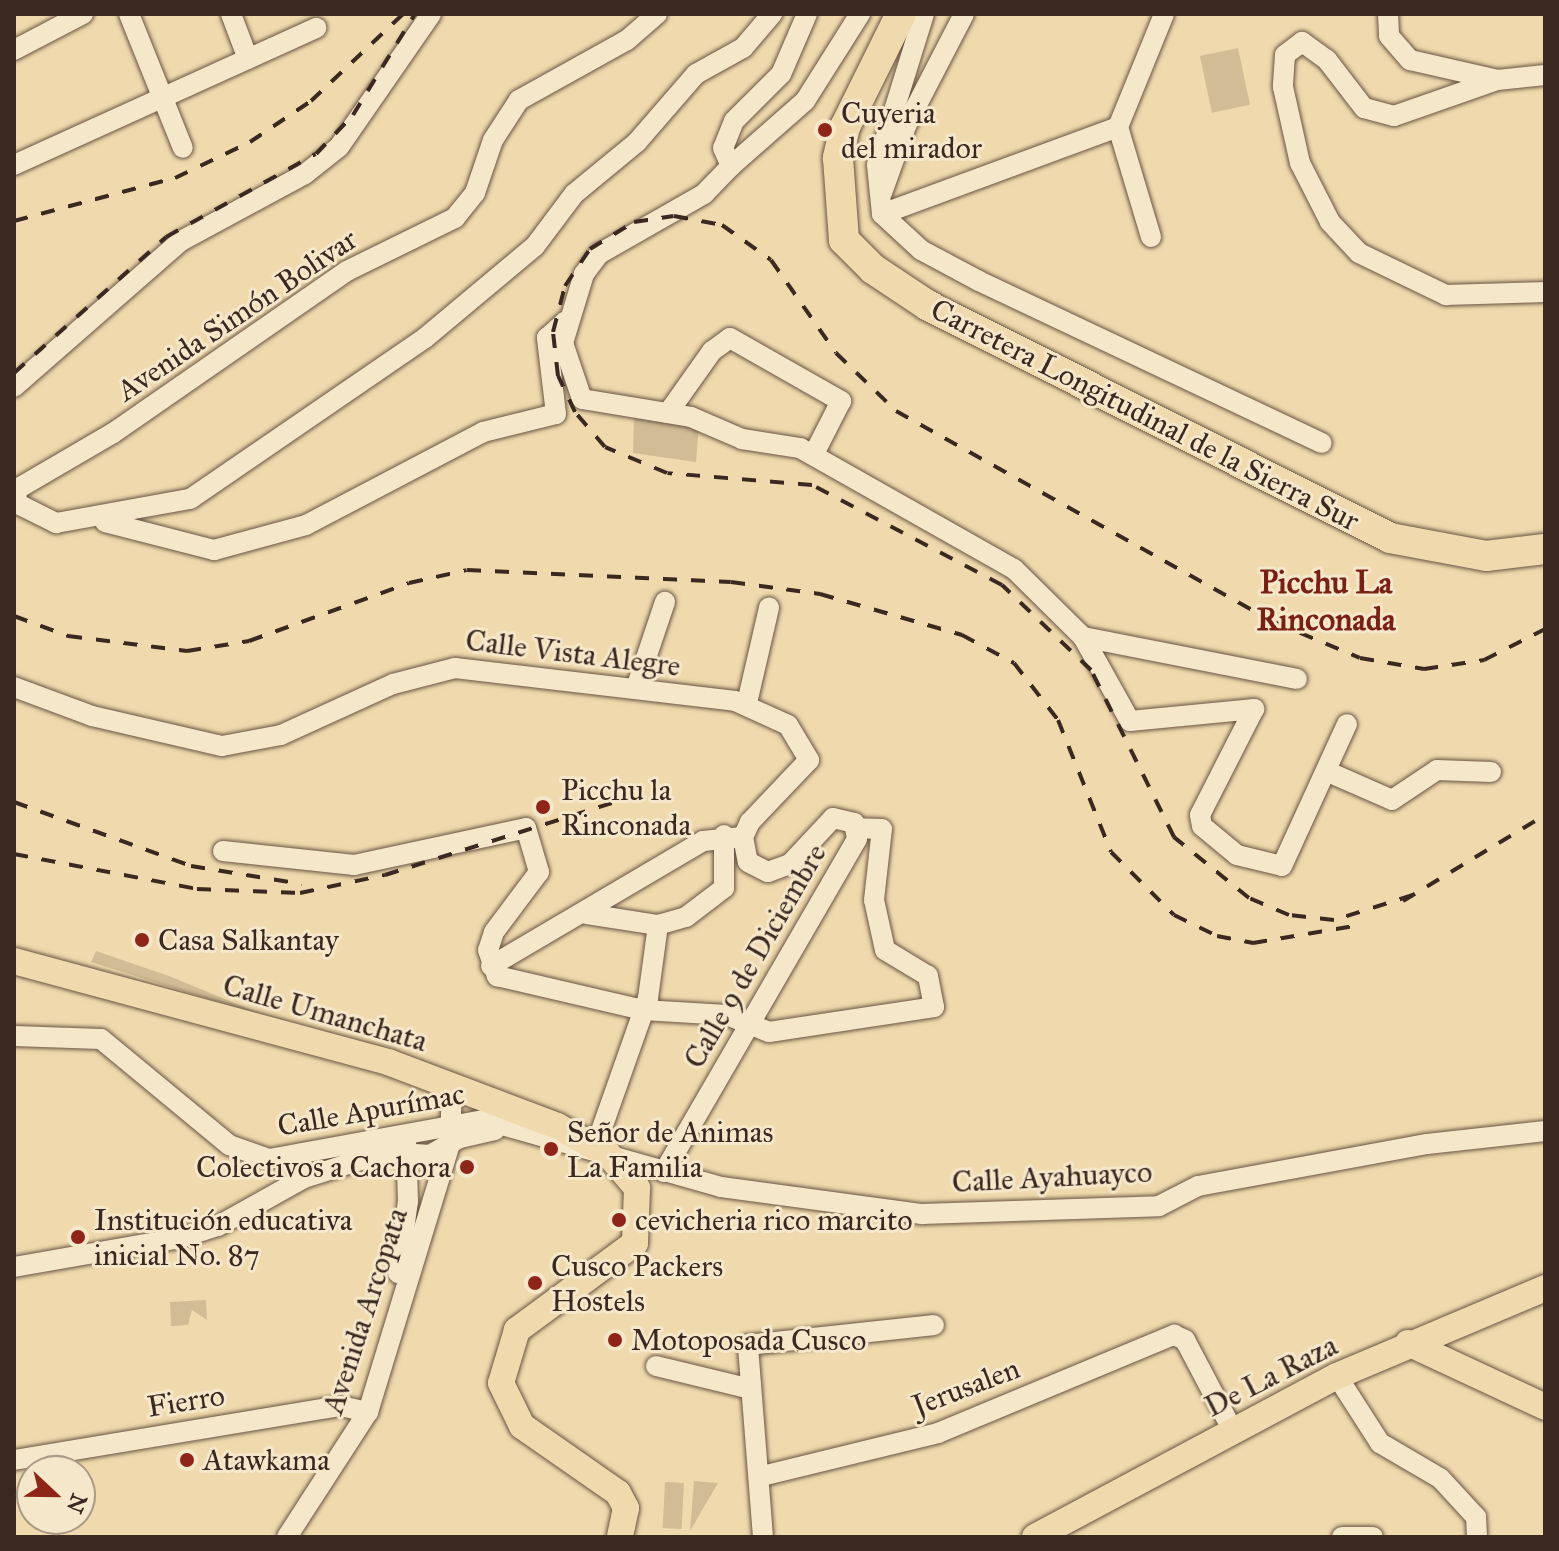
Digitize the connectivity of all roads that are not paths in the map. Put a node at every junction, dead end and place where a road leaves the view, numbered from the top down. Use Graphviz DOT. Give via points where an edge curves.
graph roads {
  1 [pos="83,14"];
  2 [pos="129,14"];
  3 [pos="231,14"];
  4 [pos="431,14"];
  5 [pos="657,14"];
  6 [pos="772,14"];
  7 [pos="807,14"];
  8 [pos="860,14"];
  9 [pos="901,14"];
  10 [pos="924,14"];
  11 [pos="964,14"];
  12 [pos="1164,14"];
  13 [pos="1388,14"];
  14 [pos="316,28"];
  15 [pos="14,50"];
  16 [pos="248,59"];
  17 [pos="1545,75"];
  18 [pos="1497,80"];
  19 [pos="160,99"];
  20 [pos="1118,127"];
  21 [pos="183,148"];
  22 [pos="14,165"];
  23 [pos="731,166"];
  24 [pos="881,205"];
  25 [pos="1151,237"];
  26 [pos="1545,292"];
  27 [pos="566,321"];
  28 [pos="14,387"];
  29 [pos="668,413"];
  30 [pos="1322,443"];
  31 [pos="814,454"];
  32 [pos="158,510"];
  33 [pos="89,519"];
  34 [pos="171,535"];
  35 [pos="1545,549"];
  36 [pos="665,602"];
  37 [pos="769,608"];
  38 [pos="1083,637"];
  39 [pos="1297,679"];
  40 [pos="14,687"];
  41 [pos="636,688"];
  42 [pos="747,703"];
  43 [pos="1347,724"];
  44 [pos="1326,771"];
  45 [pos="1491,772"];
  46 [pos="858,828"];
  47 [pos="734,836"];
  48 [pos="223,851"];
  49 [pos="587,914"];
  50 [pos="658,925"];
  51 [pos="14,961"];
  52 [pos="491,966"];
  53 [pos="643,1010"];
  54 [pos="749,1025"];
  55 [pos="14,1036"];
  56 [pos="452,1085"];
  57 [pos="1545,1131"];
  58 [pos="451,1134"];
  59 [pos="406,1143"];
  60 [pos="602,1150"];
  61 [pos="269,1159"];
  62 [pos="664,1172"];
  63 [pos="280,1187"];
  64 [pos="14,1267"];
  65 [pos="1545,1288"];
  66 [pos="934,1325"];
  67 [pos="1408,1343"];
  68 [pos="656,1366"];
  69 [pos="1337,1376"];
  70 [pos="747,1388"];
  71 [pos="1545,1407"];
  72 [pos="363,1411"];
  73 [pos="1233,1431"];
  74 [pos="14,1460"];
  75 [pos="762,1476"];
  76 [pos="274,1537"];
  77 [pos="287,1537"];
  78 [pos="620,1537"];
  79 [pos="763,1537"];
  80 [pos="1035,1537"];
  81 [pos="1342,1537"];
  82 [pos="1373,1537"];
  83 [pos="1477,1537"];
  1 -- 15 [label="street"];
  2 -- 19 [label="street"];
  3 -- 16 [label="street"];
  4 -- 28 [label="street" via="339,147 305,174 181,241"];
  5 -- 33 [label="street, Avenida Simón Bolivar" via="627,40 519,100 493,140 475,193 455,218 347,271 148,410 17,489 16,503 56,523"];
  6 -- 32 [label="street" via="743,48 696,74 637,142 574,194 535,246 425,338 190,499"];
  7 -- 23 [label="street" via="781,74 734,121 723,148"];
  8 -- 23 [label="street" via="805,101"];
  9 -- 35 [label="highway, Carretera Longitudinal de la Sierra Sur" via="850,115 838,158 844,240 890,283 1390,538 1451,553"];
  10 -- 24 [label="street" via="877,165"];
  11 -- 24 [label="street" via="906,126"];
  12 -- 20 [label="street"];
  13 -- 18 [label="street" via="1389,36 1410,60"];
  14 -- 16 [label="street"];
  16 -- 19 [label="street"];
  17 -- 18 [label="street"];
  18 -- 26 [label="street" via="1394,116 1364,108 1327,60 1302,42 1285,55 1283,87 1300,163 1330,222 1359,253 1446,295"];
  19 -- 21 [label="street"];
  19 -- 22 [label="street"];
  20 -- 24 [label="street"];
  20 -- 25 [label="street"];
  23 -- 27 [label="street" via="704,194 599,254"];
  24 -- 30 [label="street" via="921,250"];
  27 -- 29 [label="street" via="566,368 582,399"];
  27 -- 34 [label="street" via="547,338 559,404 553,415 483,432 306,525 214,550"];
  29 -- 31 [label="street"];
  29 -- 31 [label="street" via="712,351 730,338 841,401"];
  31 -- 38 [label="street" via="1014,569"];
  32 -- 33 [label="street"];
  32 -- 34 [label="street"];
  33 -- 34 [label="street"];
  36 -- 41 [label="street"];
  37 -- 42 [label="street"];
  38 -- 39 [label="street"];
  38 -- 44 [label="street" via="1130,721 1254,709 1200,815 1202,826 1237,855 1282,866"];
  40 -- 41 [label="street, Calle Vista Alegre" via="92,716 222,746 315,724 437,669"];
  41 -- 42 [label="street, Calle Vista Alegre"];
  42 -- 47 [label="street, Calle Vista Alegre" via="788,725 809,760"];
  43 -- 44 [label="street"];
  44 -- 45 [label="street" via="1392,800 1437,770"];
  46 -- 47 [label="street, Calle 9 de Diciembre" via="833,818 790,864 768,872 748,862"];
  46 -- 54 [label="street, Calle 9 de Diciembre" via="852,852"];
  46 -- 54 [label="street" via="882,829 874,900 885,950 928,976 934,1007 796,1030"];
  47 -- 49 [label="street"];
  47 -- 50 [label="street" via="722,892 686,917"];
  48 -- 52 [label="street" via="354,865 526,828 539,872 494,932"];
  49 -- 50 [label="street"];
  49 -- 52 [label="street"];
  50 -- 53 [label="street"];
  51 -- 56 [label="main road, Calle Umanchata" via="341,1047"];
  52 -- 53 [label="street" via="518,985"];
  53 -- 54 [label="street" via="727,1015"];
  53 -- 60 [label="street"];
  54 -- 62 [label="street, Calle 9 de Diciembre"];
  55 -- 61 [label="street, Calle Apurímac" via="101,1039 229,1145"];
  56 -- 58 [label="street, Avenida Arcopata"];
  56 -- 60 [label="main road, Calle Umanchata"];
  57 -- 62 [label="street, Calle Ayahuayco" via="1427,1144 1198,1186 1159,1206 1085,1212 860,1209"];
  58 -- 59 [label="street, Calle Apurímac"];
  58 -- 60 [label="street, Calle Apurímac" via="497,1121"];
  58 -- 72 [label="street, Avenida Arcopata"];
  59 -- 61 [label="street, Calle Apurímac"];
  59 -- 63 [label="street"];
  59 -- 72 [label="street, Avenida Arcopata" via="404,1248"];
  60 -- 62 [label="street, Calle Ayahuayco"];
  60 -- 78 [label="main road" via="637,1188 635,1243 517,1330 501,1383 522,1426 618,1493 626,1508"];
  61 -- 63 [label="street"];
  63 -- 64 [label="street" via="218,1226 180,1238"];
  65 -- 67 [label="main road, De La Raza"];
  66 -- 70 [label="street" via="759,1340 745,1353"];
  67 -- 69 [label="main road, De La Raza"];
  67 -- 71 [label="main road"];
  68 -- 70 [label="street"];
  69 -- 73 [label="main road, De La Raza"];
  69 -- 83 [label="street" via="1380,1443 1440,1478 1476,1517"];
  70 -- 75 [label="street"];
  72 -- 74 [label="street, Fierro" via="341,1406"];
  72 -- 76 [label="street, Avenida Arcopata"];
  72 -- 77 [label="street, Avenida Arcopata"];
  73 -- 75 [label="street, Jerusalen" via="1185,1340 1174,1335 938,1433"];
  73 -- 80 [label="main road, De La Raza"];
  75 -- 79 [label="street"];
  81 -- 82 [label="street"];
}
